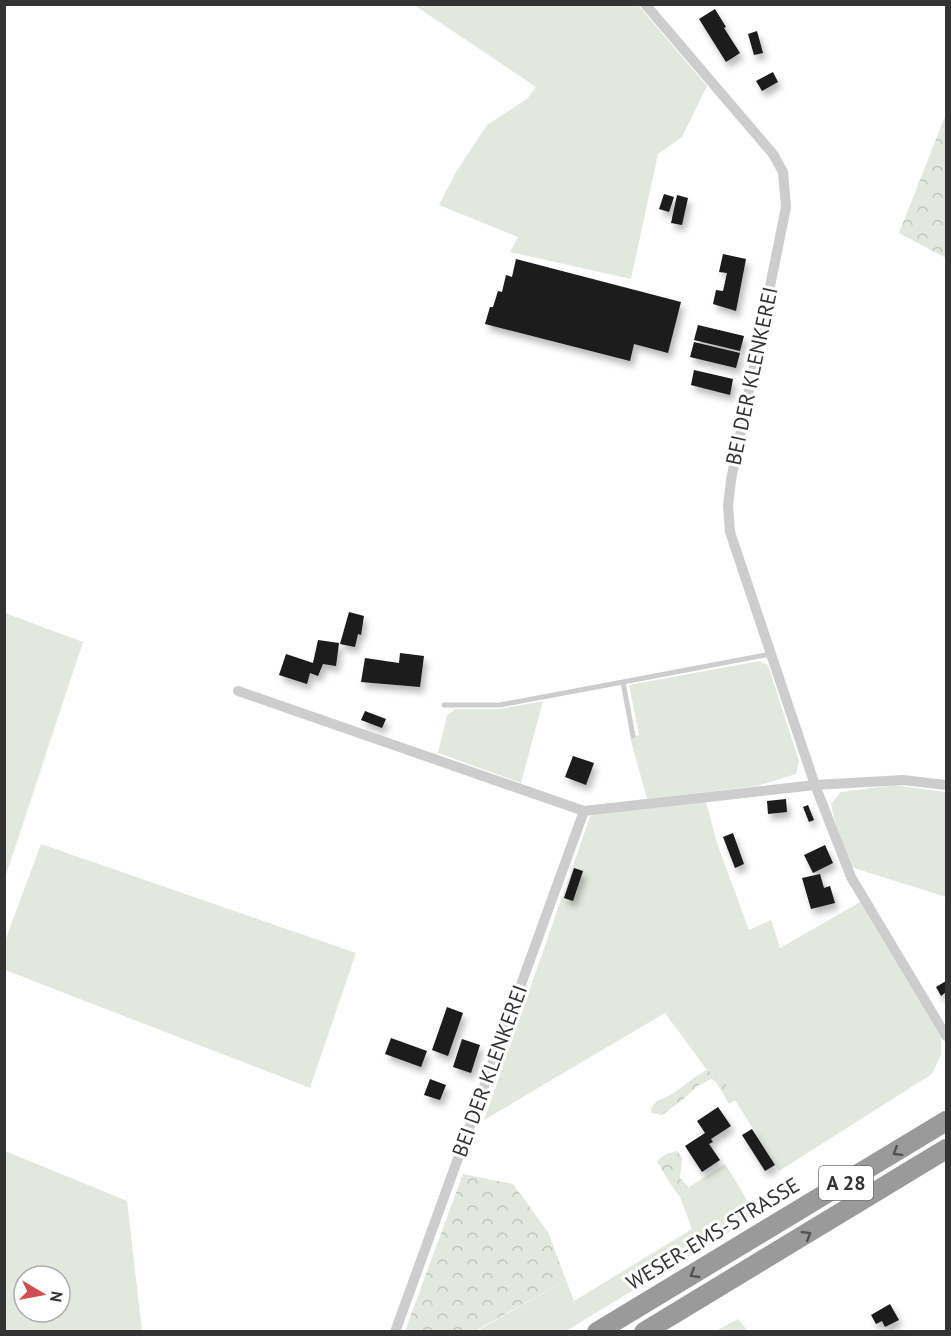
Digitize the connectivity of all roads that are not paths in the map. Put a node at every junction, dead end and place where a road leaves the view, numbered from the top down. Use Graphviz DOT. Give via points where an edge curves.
graph roads {
  1 [pos="645,4"];
  2 [pos="771,654"];
  3 [pos="623,682"];
  4 [pos="238,691"];
  5 [pos="444,705"];
  6 [pos="633,736"];
  7 [pos="814,785"];
  8 [pos="946,785"];
  9 [pos="584,811"];
  10 [pos="946,1036"];
  11 [pos="946,1121"];
  12 [pos="946,1149"];
  13 [pos="395,1332"];
  14 [pos="597,1332"];
  15 [pos="644,1332"];
  1 -- 2 [label="street, BEI DER KLENKEREI" via="773,154 783,172 786,207 728,506 730,532"];
  2 -- 3 [label="lane"];
  2 -- 7 [label="street, BEI DER KLENKEREI"];
  3 -- 5 [label="lane" via="500,705"];
  3 -- 6 [label="lane"];
  4 -- 9 [label="street"];
  7 -- 8 [label="street" via="903,780"];
  7 -- 9 [label="street"];
  7 -- 10 [label="street, BEI DER KLENKEREI" via="851,877"];
  9 -- 13 [label="street, BEI DER KLENKEREI"];
  11 -- 14 [label="highway, WESER-EMS-STRASSE / A 28, one-way"];
  15 -- 12 [label="highway, A 28, one-way"];
}
